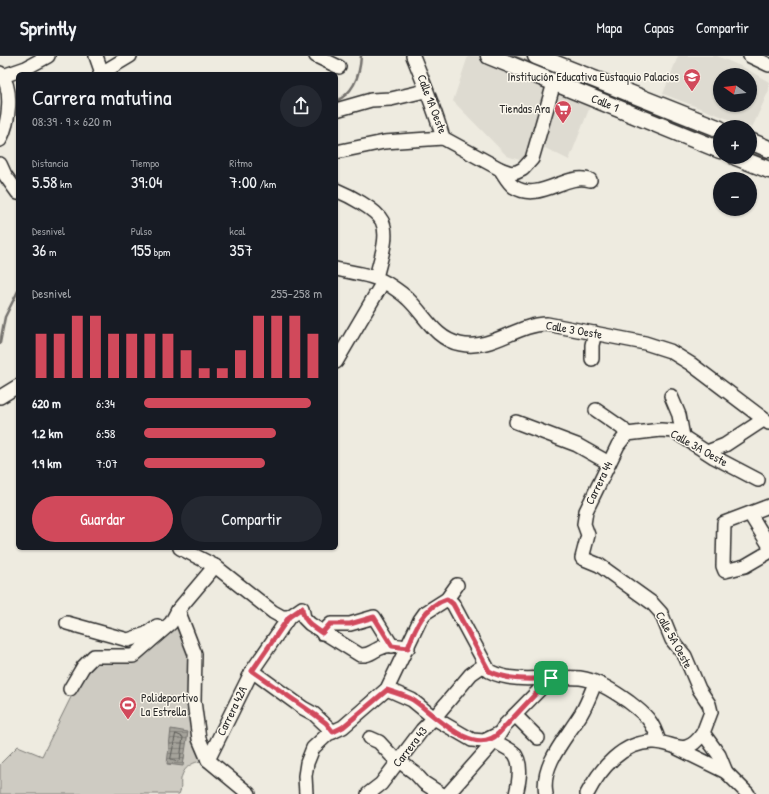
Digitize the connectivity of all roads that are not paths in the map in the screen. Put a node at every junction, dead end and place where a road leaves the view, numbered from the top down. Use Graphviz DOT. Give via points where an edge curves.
graph roads {
  1 [pos="96,56"];
  2 [pos="130,56"];
  3 [pos="316,56"];
  4 [pos="413,56"];
  5 [pos="489,56"];
  6 [pos="536,56"];
  7 [pos="750,56"];
  8 [pos="45,57"];
  9 [pos="769,65"];
  10 [pos="340,66"];
  11 [pos="101,72"];
  12 [pos="103,72"];
  13 [pos="1,74"];
  14 [pos="554,83"];
  15 [pos="425,91"];
  16 [pos="9,104"];
  17 [pos="338,109"];
  18 [pos="713,126"];
  19 [pos="443,138"];
  20 [pos="0,140"];
  21 [pos="757,144"];
  22 [pos="713,147"];
  23 [pos="769,149"];
  24 [pos="338,152"];
  25 [pos="0,164"];
  26 [pos="754,164"];
  27 [pos="500,169"];
  28 [pos="769,170"];
  29 [pos="590,180"];
  30 [pos="16,190"];
  31 [pos="338,191"];
  32 [pos="338,270"];
  33 [pos="379,280"];
  34 [pos="595,333"];
  35 [pos="338,358"];
  36 [pos="592,359"];
  37 [pos="16,385"];
  38 [pos="16,386"];
  39 [pos="0,388"];
  40 [pos="670,396"];
  41 [pos="0,397"];
  42 [pos="596,410"];
  43 [pos="765,421"];
  44 [pos="516,422"];
  45 [pos="627,434"];
  46 [pos="683,437"];
  47 [pos="735,438"];
  48 [pos="707,452"];
  49 [pos="609,463"];
  50 [pos="726,463"];
  51 [pos="758,480"];
  52 [pos="769,506"];
  53 [pos="752,513"];
  54 [pos="769,545"];
  55 [pos="184,550"];
  56 [pos="769,552"];
  57 [pos="582,558"];
  58 [pos="215,566"];
  59 [pos="457,585"];
  60 [pos="447,599"];
  61 [pos="178,610"];
  62 [pos="289,617"];
  63 [pos="67,623"];
  64 [pos="322,633"];
  65 [pos="392,646"];
  66 [pos="408,648"];
  67 [pos="484,665"];
  68 [pos="252,671"];
  69 [pos="551,678"];
  70 [pos="595,683"];
  71 [pos="70,689"];
  72 [pos="384,692"];
  73 [pos="515,715"];
  74 [pos="434,718"];
  75 [pos="333,732"];
  76 [pos="703,733"];
  77 [pos="370,738"];
  78 [pos="496,738"];
  79 [pos="538,738"];
  80 [pos="659,742"];
  81 [pos="683,747"];
  82 [pos="208,760"];
  83 [pos="400,761"];
  84 [pos="726,772"];
  85 [pos="249,794"];
  86 [pos="306,794"];
  87 [pos="368,794"];
  88 [pos="441,794"];
  89 [pos="448,794"];
  90 [pos="516,794"];
  91 [pos="546,794"];
  92 [pos="587,794"];
  93 [pos="748,794"];
  1 -- 11 [label="street"];
  2 -- 12 [label="street"];
  3 -- 10 [label="street"];
  4 -- 15 [label="street, Calle 1A Oeste"];
  5 -- 14 [label="main road, Calle 1"];
  6 -- 18 [label="main road, Calle 1"];
  7 -- 9 [label="street"];
  8 -- 13 [label="street" via="26,68"];
  13 -- 16 [label="street" via="7,88"];
  14 -- 22 [label="main road, Calle 1"];
  14 -- 27 [label="street" via="532,158 517,172 511,173"];
  15 -- 17 [label="street" via="391,99 371,100"];
  15 -- 19 [label="street, Calle 1A Oeste"];
  16 -- 20 [label="street" via="6,126"];
  19 -- 24 [label="street" via="384,142"];
  19 -- 27 [label="street, Calle 1A Oeste"];
  21 -- 23 [label="main road"];
  25 -- 30 [label="street"];
  26 -- 28 [label="main road"];
  27 -- 29 [label="street" via="512,186 524,190 547,190 578,177"];
  31 -- 33 [label="street" via="351,196 382,220 384,235"];
  32 -- 33 [label="street, Calle 3 Oeste"];
  33 -- 34 [label="street, Calle 3 Oeste" via="408,298 434,330 449,341 460,344 473,346 540,324"];
  33 -- 35 [label="street"];
  34 -- 36 [label="street"];
  34 -- 43 [label="street, Calle 3 Oeste" via="670,351"];
  37 -- 39 [label="street"];
  38 -- 41 [label="street"];
  40 -- 46 [label="street" via="679,415"];
  42 -- 45 [label="street"];
  43 -- 47 [label="street"];
  44 -- 49 [label="street" via="577,445"];
  45 -- 46 [label="street, Calle 3A Oeste" via="668,430"];
  45 -- 49 [label="street, Carrera 44"];
  46 -- 48 [label="street, Calle 3A Oeste"];
  47 -- 48 [label="street"];
  47 -- 50 [label="street"];
  48 -- 50 [label="street, Calle 3A Oeste"];
  49 -- 57 [label="street, Carrera 44" via="586,511 584,524 588,535"];
  50 -- 51 [label="street, Calle 3A Oeste"];
  52 -- 53 [label="street"];
  53 -- 54 [label="street"];
  53 -- 56 [label="street" via="724,523 725,571 745,566"];
  55 -- 58 [label="street"];
  57 -- 76 [label="street, Calle 5A Oeste" via="599,565 623,581 661,613 672,640 685,656 699,689 709,704 711,712"];
  58 -- 61 [label="street"];
  58 -- 62 [label="street" via="273,612 282,617"];
  59 -- 60 [label="street"];
  60 -- 66 [label="street" via="425,613"];
  60 -- 67 [label="street" via="453,604 482,656"];
  61 -- 63 [label="street" via="146,634 128,640"];
  61 -- 71 [label="street" via="171,623 133,656 94,656 83,667"];
  61 -- 82 [label="street" via="195,654 194,701 199,739"];
  62 -- 64 [label="street, Carrera 42A" via="302,608 304,618"];
  62 -- 68 [label="street, Carrera 42A"];
  64 -- 65 [label="street" via="360,655 369,655 379,648"];
  64 -- 65 [label="street" via="330,624 350,624 374,617"];
  65 -- 66 [label="street"];
  66 -- 72 [label="street"];
  67 -- 69 [label="street" via="496,675"];
  67 -- 74 [label="street, Carrera 43" via="471,674"];
  68 -- 75 [label="street" via="326,723"];
  68 -- 82 [label="street, Carrera 42A"];
  69 -- 70 [label="street" via="580,678"];
  69 -- 73 [label="street"];
  70 -- 80 [label="street" via="623,697 653,723"];
  70 -- 91 [label="street" via="582,713 556,752 545,779"];
  72 -- 74 [label="street" via="412,700"];
  72 -- 75 [label="street" via="343,727"];
  73 -- 78 [label="street"];
  73 -- 79 [label="street"];
  74 -- 78 [label="street" via="472,740"];
  74 -- 83 [label="street, Carrera 43"];
  75 -- 86 [label="street" via="321,739 313,748 305,776"];
  76 -- 81 [label="street"];
  76 -- 84 [label="street" via="719,755"];
  77 -- 83 [label="street" via="380,742"];
  78 -- 89 [label="street"];
  78 -- 90 [label="street" via="514,753 518,762 520,769"];
  80 -- 81 [label="street"];
  80 -- 92 [label="street" via="629,746 620,752"];
  81 -- 84 [label="street"];
  82 -- 85 [label="street"];
  83 -- 87 [label="street, Carrera 43" via="381,784"];
  83 -- 88 [label="street" via="424,783"];
  84 -- 93 [label="street"];
}
